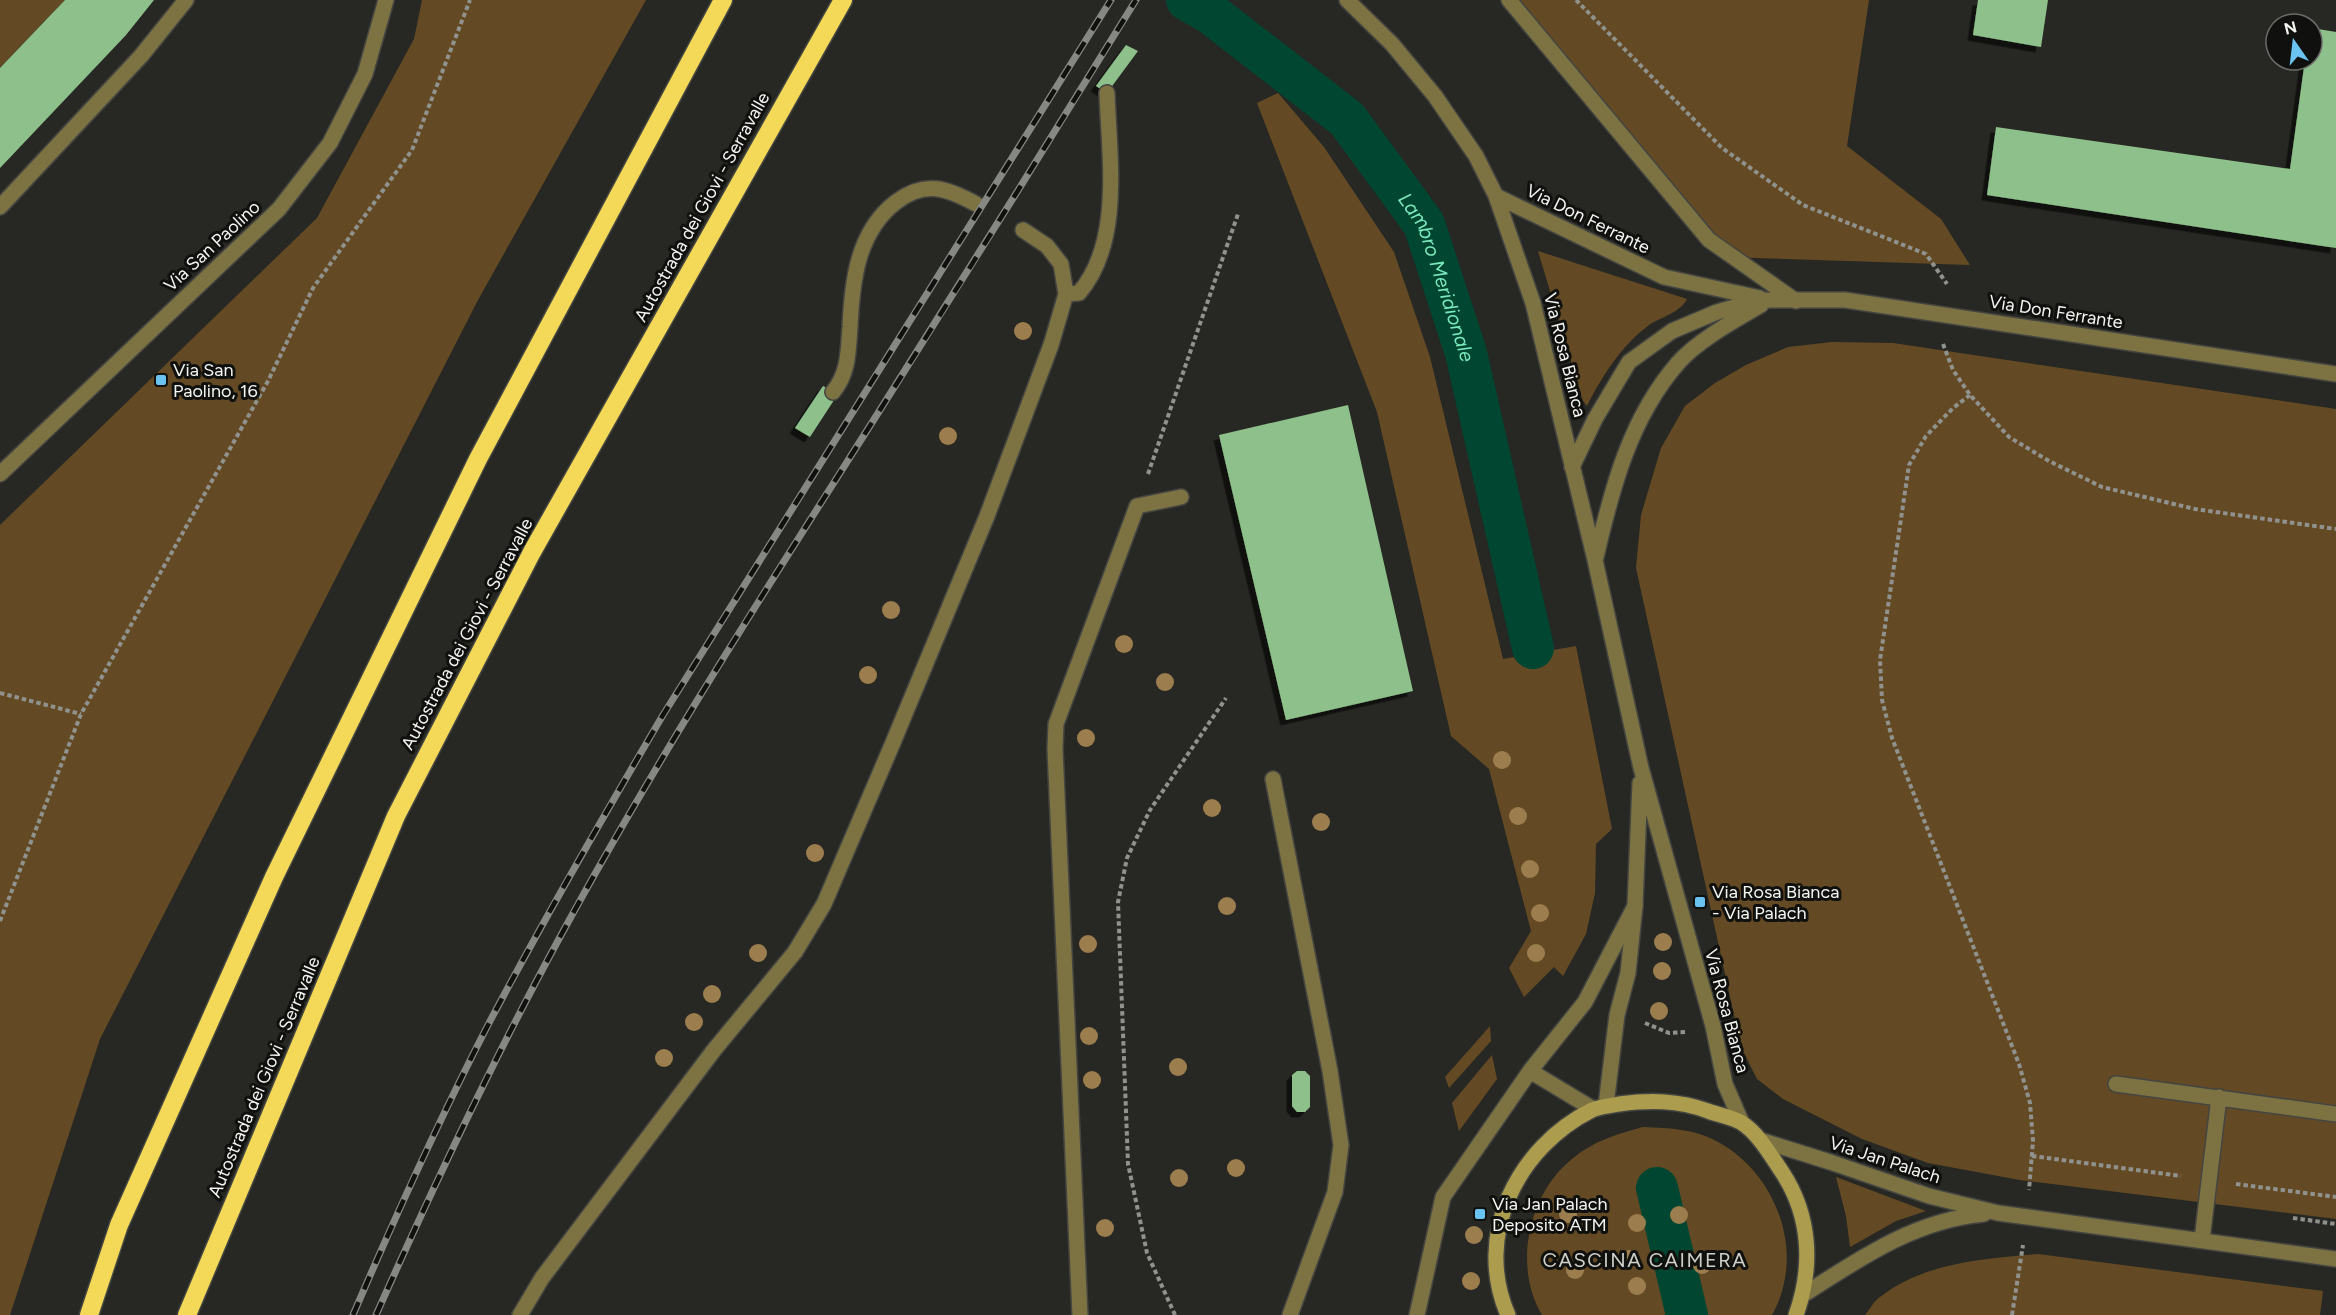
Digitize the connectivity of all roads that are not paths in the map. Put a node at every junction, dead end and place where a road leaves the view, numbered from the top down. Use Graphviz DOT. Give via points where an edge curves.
graph roads {
  1 [pos="186,0"];
  2 [pos="386,0"];
  3 [pos="723,0"];
  4 [pos="843,0"];
  5 [pos="849,0"];
  6 [pos="1347,0"];
  7 [pos="1509,0"];
  8 [pos="828,27"];
  9 [pos="1107,93"];
  10 [pos="1496,196"];
  11 [pos="976,204"];
  12 [pos="0,207"];
  13 [pos="1023,231"];
  14 [pos="1066,294"];
  15 [pos="1769,300"];
  16 [pos="1796,301"];
  17 [pos="2336,374"];
  18 [pos="832,392"];
  19 [pos="1572,466"];
  20 [pos="0,474"];
  21 [pos="1181,497"];
  22 [pos="1595,560"];
  23 [pos="1641,768"];
  24 [pos="1273,779"];
  25 [pos="1635,906"];
  26 [pos="1530,1071"];
  27 [pos="2116,1084"];
  28 [pos="2219,1097"];
  29 [pos="1600,1107"];
  30 [pos="2336,1114"];
  31 [pos="1742,1123"];
  32 [pos="1760,1140"];
  33 [pos="1998,1213"];
  34 [pos="2202,1240"];
  35 [pos="2336,1259"];
  36 [pos="1803,1295"];
  37 [pos="89,1315"];
  38 [pos="187,1315"];
  39 [pos="520,1315"];
  40 [pos="1080,1315"];
  41 [pos="1290,1315"];
  42 [pos="1417,1315"];
  43 [pos="1508,1315"];
  44 [pos="1796,1315"];
  1 -- 12 [label="street" via="141,56"];
  2 -- 20 [label="street, Via San Paolino" via="365,74 335,133 279,209"];
  3 -- 37 [label="highway" via="477,459 273,877 119,1225"];
  4 -- 8 [label="highway, Autostrada dei Giovi - Serravalle"];
  5 -- 8 [label="highway"];
  6 -- 10 [label="street, Via Rosa Bianca" via="1392,44 1435,96 1476,156"];
  7 -- 16 [label="street" via="1709,240"];
  8 -- 38 [label="highway, Autostrada dei Giovi - Serravalle" via="532,552 396,816"];
  9 -- 14 [label="street" via="1109,223 1102,254 1086,285 1079,293"];
  10 -- 15 [label="street, Via Don Ferrante" via="1664,278"];
  10 -- 19 [label="street, Via Rosa Bianca" via="1533,303"];
  11 -- 18 [label="street" via="950,190 908,192 873,227 857,260 847,364 842,380"];
  13 -- 14 [label="street" via="1047,246 1061,264"];
  14 -- 39 [label="street" via="987,516 824,904 795,952 706,1060 542,1278"];
  15 -- 16 [label="street, Via Don Ferrante"];
  15 -- 19 [label="street, Via Don Ferrante" via="1717,312 1672,331 1629,362"];
  15 -- 22 [label="street" via="1723,327 1679,362 1646,406 1611,494"];
  16 -- 17 [label="street, Via Don Ferrante" via="1845,300"];
  19 -- 22 [label="street, Via Rosa Bianca"];
  21 -- 40 [label="street" via="1137,506 1056,724 1054,749"];
  22 -- 23 [label="street, Via Rosa Bianca"];
  23 -- 25 [label="street, Via Rosa Bianca"];
  23 -- 31 [label="street, Via Rosa Bianca" via="1713,1026 1725,1084"];
  24 -- 41 [label="street" via="1341,1145 1335,1192"];
  25 -- 26 [label="street" via="1585,1002"];
  25 -- 29 [label="street, Via Rosa Bianca" via="1628,973"];
  26 -- 29 [label="street"];
  26 -- 42 [label="street" via="1443,1197"];
  27 -- 28 [label="street"];
  28 -- 30 [label="street"];
  28 -- 34 [label="street"];
  29 -- 31 [label="street, Via Rosa Bianca" via="1636,1101 1674,1102"];
  29 -- 43 [label="street, Via Rosa Bianca" via="1550,1138 1525,1166 1507,1199 1496,1255 1500,1292"];
  31 -- 32 [label="street, Via Rosa Bianca"];
  32 -- 33 [label="street, Via Jan Palach" via="1929,1196"];
  32 -- 36 [label="street, Via Rosa Bianca" via="1788,1180 1805,1225 1807,1264"];
  33 -- 34 [label="street, Via Jan Palach"];
  33 -- 36 [label="street, Via Jan Palach" via="1962,1216 1901,1235"];
  34 -- 35 [label="street, Via Jan Palach"];
  36 -- 44 [label="street, Via Rosa Bianca"];
}
